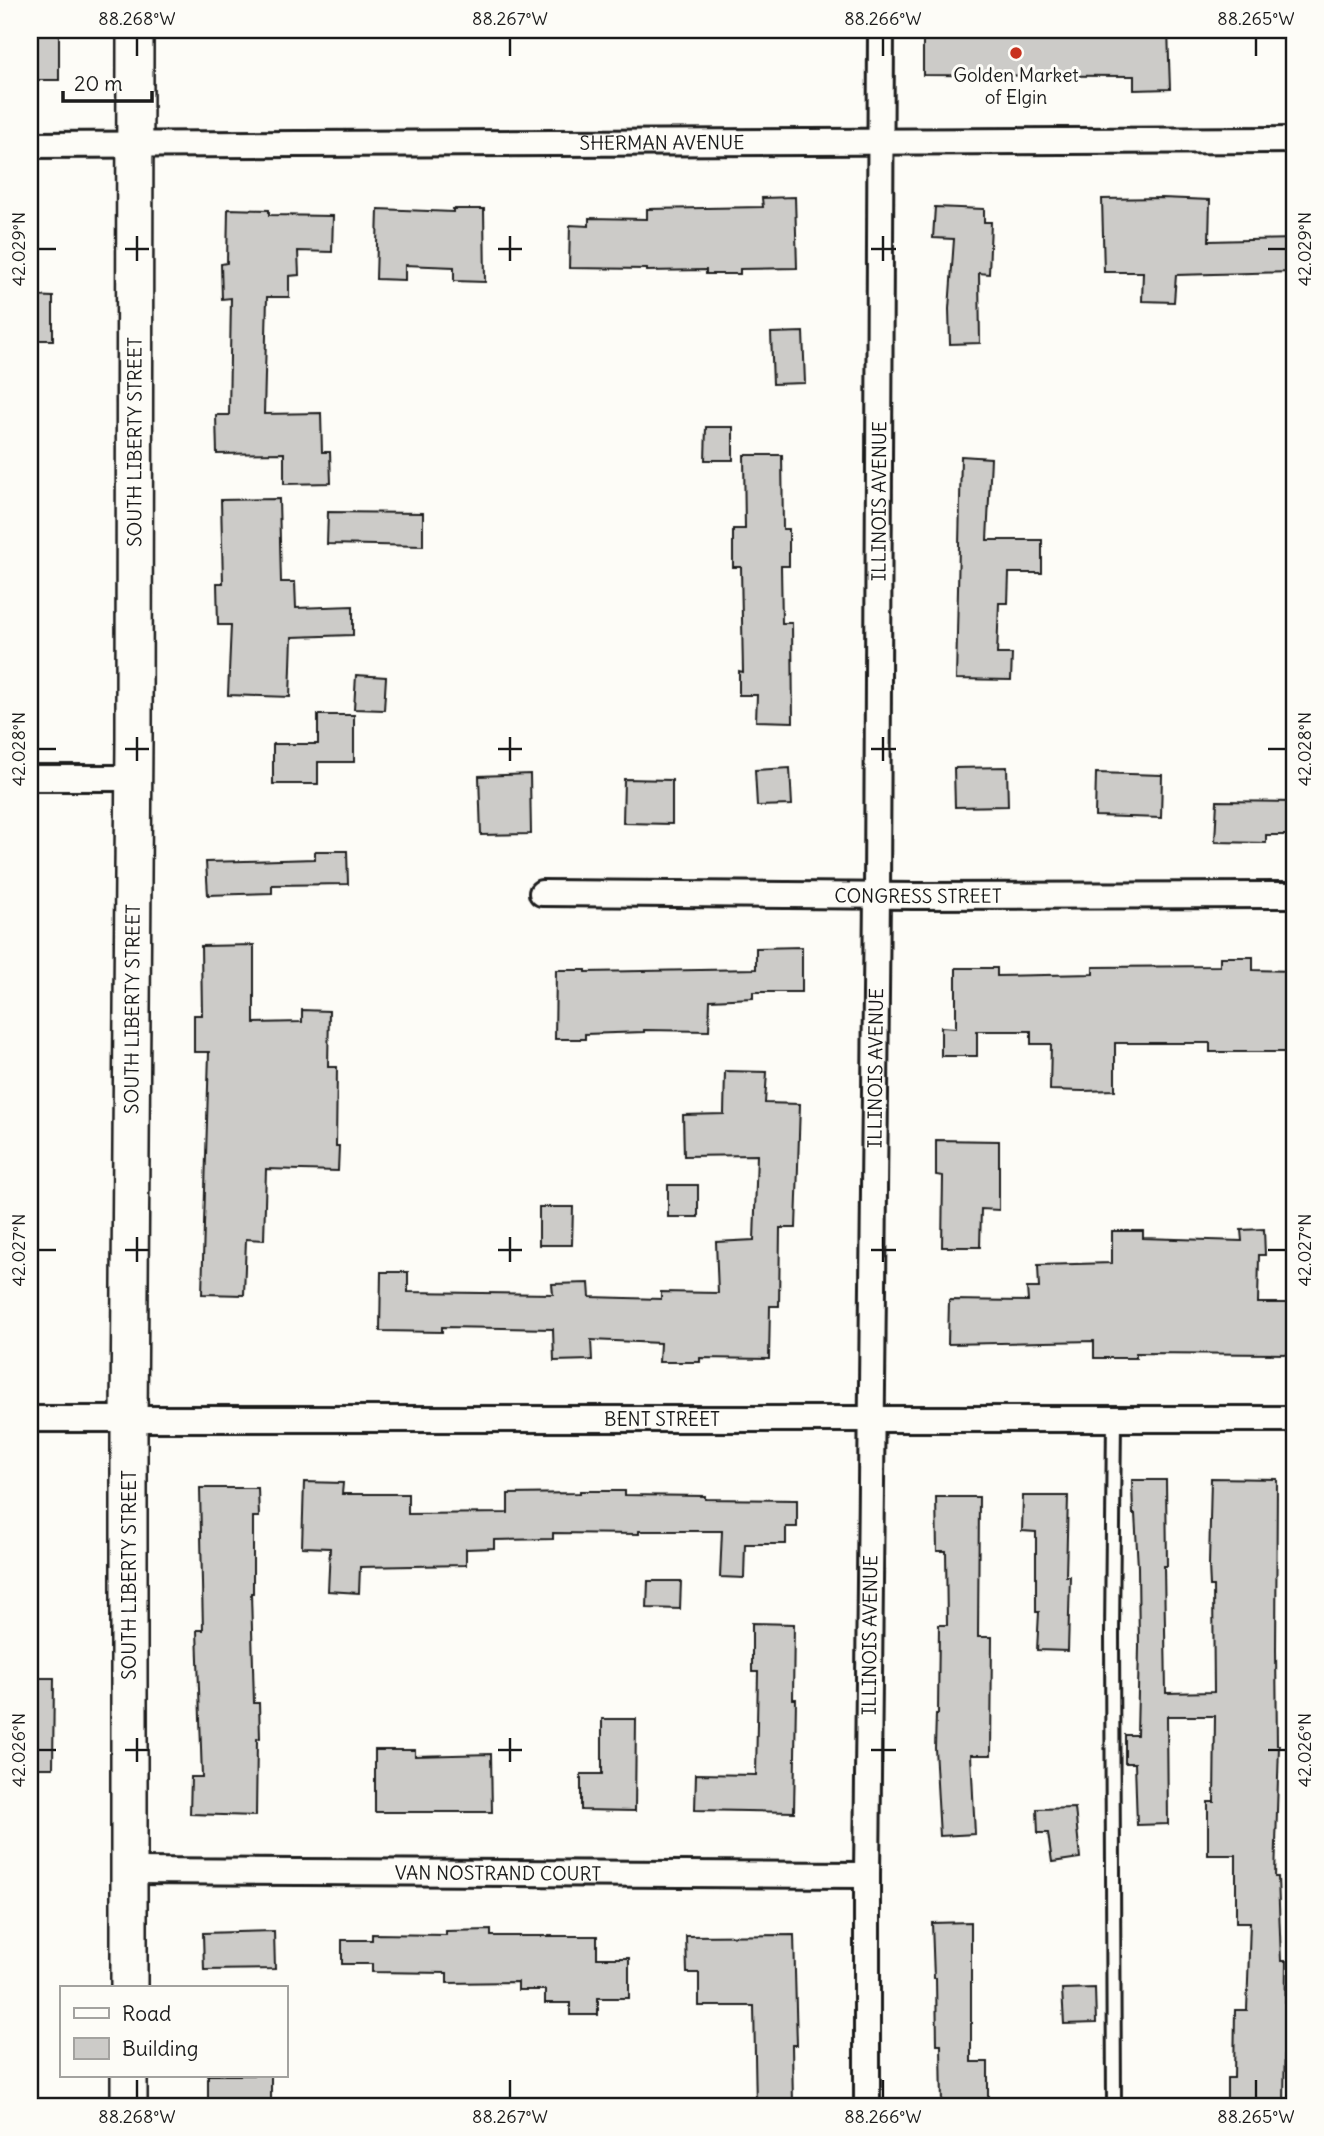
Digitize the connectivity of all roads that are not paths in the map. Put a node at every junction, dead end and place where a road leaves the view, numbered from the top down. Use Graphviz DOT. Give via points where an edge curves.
graph roads {
  1 [pos="135,30"];
  2 [pos="881,30"];
  3 [pos="1294,140"];
  4 [pos="880,141"];
  5 [pos="134,144"];
  6 [pos="30,145"];
  7 [pos="30,778"];
  8 [pos="133,778"];
  9 [pos="542,893"];
  10 [pos="1294,895"];
  11 [pos="877,896"];
  12 [pos="1114,1418"];
  13 [pos="30,1419"];
  14 [pos="873,1419"];
  15 [pos="1294,1419"];
  16 [pos="129,1420"];
  17 [pos="129,1871"];
  18 [pos="867,1875"];
  19 [pos="129,1986"];
  20 [pos="129,2076"];
  21 [pos="129,2106"];
  22 [pos="867,2106"];
  23 [pos="1114,2106"];
  1 -- 5 [label="main road, SOUTH LIBERTY STREET"];
  2 -- 4 [label="street, ILLINOIS AVENUE"];
  3 -- 4 [label="street, SHERMAN AVENUE"];
  4 -- 5 [label="street, SHERMAN AVENUE"];
  4 -- 11 [label="street, ILLINOIS AVENUE"];
  5 -- 6 [label="street, SHERMAN AVENUE"];
  5 -- 8 [label="main road, SOUTH LIBERTY STREET"];
  7 -- 8 [label="street"];
  8 -- 16 [label="main road, SOUTH LIBERTY STREET"];
  9 -- 11 [label="street, CONGRESS STREET"];
  10 -- 11 [label="street, CONGRESS STREET"];
  11 -- 14 [label="street, ILLINOIS AVENUE"];
  12 -- 14 [label="street, BENT STREET"];
  12 -- 15 [label="street, BENT STREET"];
  12 -- 23 [label="lane"];
  13 -- 16 [label="street, BENT STREET"];
  14 -- 16 [label="street, BENT STREET"];
  14 -- 18 [label="street, ILLINOIS AVENUE"];
  16 -- 17 [label="main road, SOUTH LIBERTY STREET"];
  17 -- 18 [label="street, VAN NOSTRAND COURT"];
  17 -- 19 [label="main road, SOUTH LIBERTY STREET"];
  18 -- 22 [label="street, ILLINOIS AVENUE"];
  20 -- 21 [label="main road"];
}
